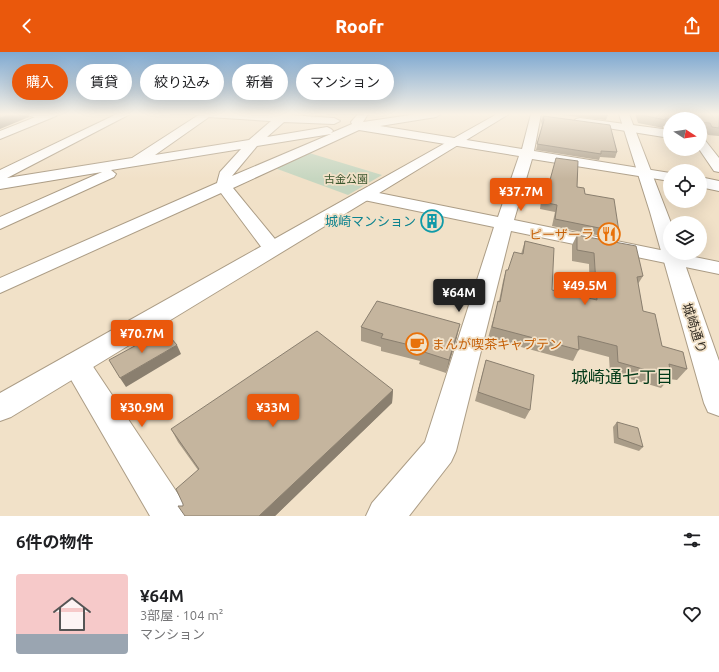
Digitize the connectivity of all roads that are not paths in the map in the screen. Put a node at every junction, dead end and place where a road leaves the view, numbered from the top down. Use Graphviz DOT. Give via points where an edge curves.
graph roads {
  1 [pos="81,136"];
  2 [pos="174,136"];
  3 [pos="261,136"];
  4 [pos="288,136"];
  5 [pos="329,136"];
  6 [pos="426,136"];
  7 [pos="466,136"];
  8 [pos="532,136"];
  9 [pos="632,136"];
  10 [pos="455,142"];
  11 [pos="253,143"];
  12 [pos="707,143"];
  13 [pos="527,154"];
  14 [pos="715,157"];
  15 [pos="132,164"];
  16 [pos="719,168"];
  17 [pos="644,172"];
  18 [pos="0,176"];
  19 [pos="663,176"];
  20 [pos="707,183"];
  21 [pos="0,184"];
  22 [pos="719,186"];
  23 [pos="224,187"];
  24 [pos="364,196"];
  25 [pos="0,224"];
  26 [pos="504,224"];
  27 [pos="663,226"];
  28 [pos="272,248"];
  29 [pos="663,253"];
  30 [pos="673,260"];
  31 [pos="692,260"];
  32 [pos="719,268"];
  33 [pos="0,286"];
  34 [pos="76,364"];
  35 [pos="719,403"];
  36 [pos="0,408"];
  37 [pos="166,514"];
  38 [pos="385,516"];
  1 -- 18 [label="street"];
  2 -- 15 [label="street"];
  3 -- 11 [label="street"];
  4 -- 11 [label="street"];
  5 -- 23 [label="street"];
  6 -- 10 [label="street"];
  7 -- 10 [label="street"];
  8 -- 13 [label="street"];
  9 -- 17 [label="street, 城崎通り"];
  10 -- 13 [label="street"];
  10 -- 24 [label="street"];
  11 -- 15 [label="street"];
  11 -- 23 [label="street" via="225,176"];
  12 -- 14 [label="street"];
  13 -- 17 [label="street"];
  13 -- 26 [label="street"];
  14 -- 16 [label="street"];
  15 -- 21 [label="street"];
  15 -- 25 [label="street"];
  17 -- 19 [label="street"];
  17 -- 27 [label="street, 城崎通り"];
  20 -- 22 [label="street"];
  23 -- 28 [label="street"];
  23 -- 33 [label="street"];
  24 -- 26 [label="street"];
  24 -- 28 [label="street"];
  26 -- 29 [label="street"];
  26 -- 38 [label="street" via="439,451"];
  28 -- 34 [label="street"];
  30 -- 35 [label="street, 城崎通り"];
  31 -- 32 [label="street"];
  34 -- 36 [label="street"];
  34 -- 37 [label="street"];
}
